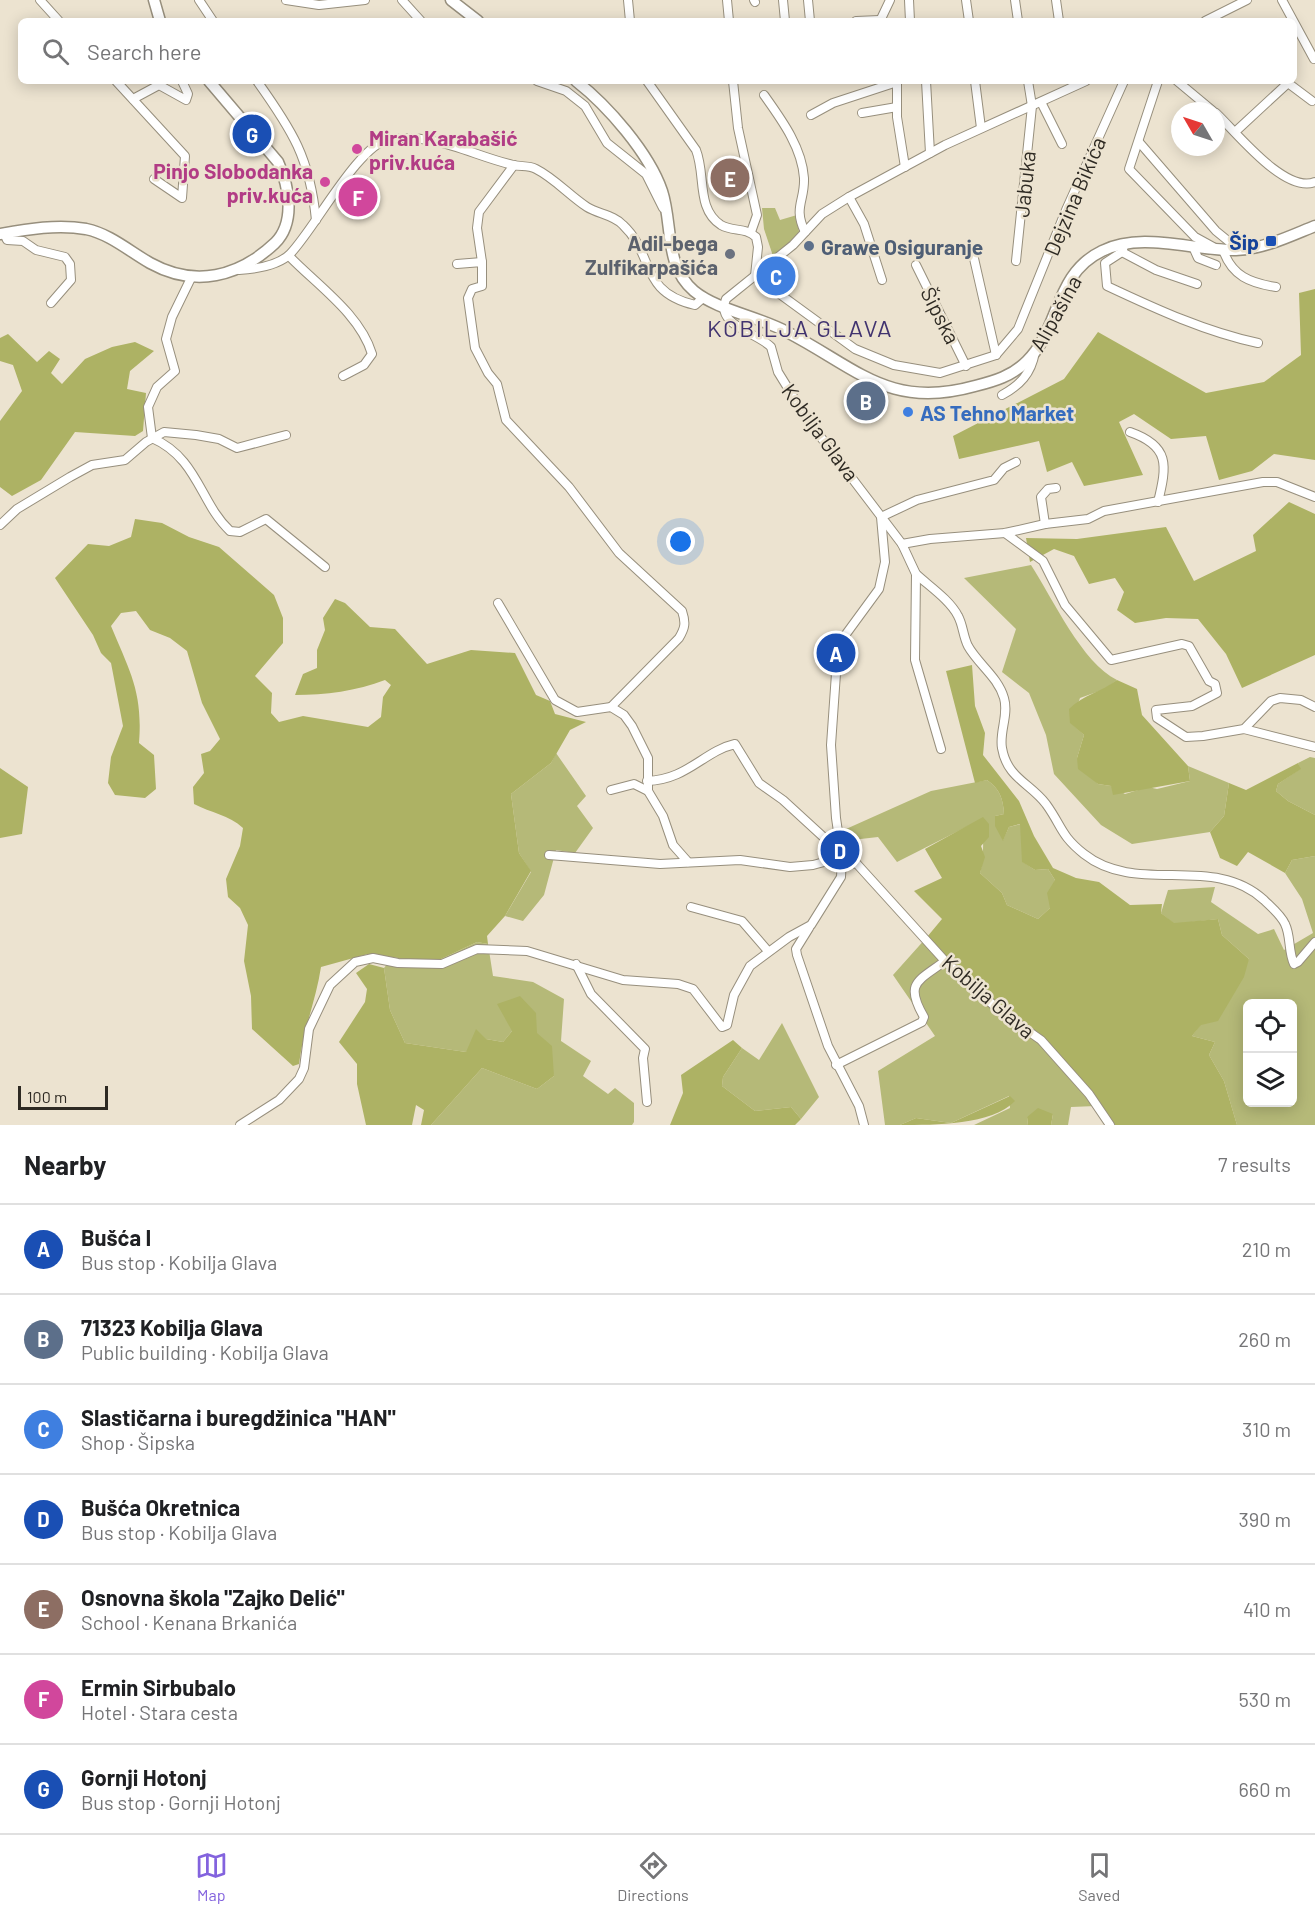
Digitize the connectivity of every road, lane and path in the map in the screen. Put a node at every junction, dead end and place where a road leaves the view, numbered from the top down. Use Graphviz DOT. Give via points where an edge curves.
graph roads {
  1 [pos="40,0"];
  2 [pos="154,0"];
  3 [pos="199,0"];
  4 [pos="286,0"];
  5 [pos="365,0"];
  6 [pos="402,0"];
  7 [pos="451,0"];
  8 [pos="628,0"];
  9 [pos="727,0"];
  10 [pos="783,0"];
  11 [pos="808,0"];
  12 [pos="890,0"];
  13 [pos="909,0"];
  14 [pos="966,0"];
  15 [pos="1015,0"];
  16 [pos="1056,0"];
  17 [pos="1247,0"];
  18 [pos="1282,0"];
  19 [pos="56,18"];
  20 [pos="159,18"];
  21 [pos="211,18"];
  22 [pos="418,18"];
  23 [pos="474,18"];
  24 [pos="630,18"];
  25 [pos="729,18"];
  26 [pos="785,18"];
  27 [pos="810,18"];
  28 [pos="881,18"];
  29 [pos="910,18"];
  30 [pos="969,18"];
  31 [pos="1018,18"];
  32 [pos="1059,18"];
  33 [pos="1211,18"];
  34 [pos="1293,18"];
  35 [pos="1297,24"];
  36 [pos="1312,47"];
  37 [pos="1314,59"];
  38 [pos="119,84"];
  39 [pos="183,84"];
  40 [pos="212,84"];
  41 [pos="259,84"];
  42 [pos="545,84"];
  43 [pos="579,84"];
  44 [pos="649,84"];
  45 [pos="733,84"];
  46 [pos="891,84"];
  47 [pos="897,84"];
  48 [pos="926,84"];
  49 [pos="975,84"];
  50 [pos="1028,84"];
  51 [pos="1123,84"];
  52 [pos="1157,84"];
  53 [pos="1181,84"];
  54 [pos="1287,84"];
  55 [pos="1289,84"];
  56 [pos="1070,85"];
  57 [pos="764,95"];
  58 [pos="133,99"];
  59 [pos="1312,101"];
  60 [pos="1041,102"];
  61 [pos="1203,102"];
  62 [pos="1032,106"];
  63 [pos="897,107"];
  64 [pos="862,113"];
  65 [pos="811,115"];
  66 [pos="1225,122"];
  67 [pos="981,128"];
  68 [pos="1235,132"];
  69 [pos="1139,142"];
  70 [pos="1062,144"];
  71 [pos="930,153"];
  72 [pos="514,165"];
  73 [pos="905,167"];
  74 [pos="154,179"];
  75 [pos="1315,182"];
  76 [pos="849,197"];
  77 [pos="316,220"];
  78 [pos="668,220"];
  79 [pos="1315,226"];
  80 [pos="751,232"];
  81 [pos="805,232"];
  82 [pos="2,233"];
  83 [pos="1123,247"];
  84 [pos="1194,249"];
  85 [pos="1220,250"];
  86 [pos="1239,250"];
  87 [pos="973,254"];
  88 [pos="289,256"];
  89 [pos="1016,261"];
  90 [pos="482,262"];
  91 [pos="458,264"];
  92 [pos="916,265"];
  93 [pos="1216,265"];
  94 [pos="239,270"];
  95 [pos="192,276"];
  96 [pos="755,276"];
  97 [pos="882,280"];
  98 [pos="1197,284"];
  99 [pos="1276,287"];
  100 [pos="704,297"];
  101 [pos="51,303"];
  102 [pos="724,305"];
  103 [pos="1026,311"];
  104 [pos="1258,343"];
  105 [pos="996,355"];
  106 [pos="1032,356"];
  107 [pos="966,366"];
  108 [pos="343,376"];
  109 [pos="1002,395"];
  110 [pos="1130,432"];
  111 [pos="286,435"];
  112 [pos="152,438"];
  113 [pos="1016,462"];
  114 [pos="1056,488"];
  115 [pos="1315,497"];
  116 [pos="1158,502"];
  117 [pos="881,517"];
  118 [pos="1045,524"];
  119 [pos="0,525"];
  120 [pos="1005,533"];
  121 [pos="902,544"];
  122 [pos="325,567"];
  123 [pos="916,573"];
  124 [pos="498,603"];
  125 [pos="611,707"];
  126 [pos="1315,707"];
  127 [pos="1244,729"];
  128 [pos="1315,747"];
  129 [pos="940,749"];
  130 [pos="647,781"];
  131 [pos="611,790"];
  132 [pos="648,791"];
  133 [pos="841,848"];
  134 [pos="549,855"];
  135 [pos="842,859"];
  136 [pos="688,862"];
  137 [pos="691,907"];
  138 [pos="811,925"];
  139 [pos="1315,942"];
  140 [pos="768,951"];
  141 [pos="945,961"];
  142 [pos="576,964"];
  143 [pos="836,1065"];
  144 [pos="647,1102"];
  145 [pos="240,1125"];
  146 [pos="864,1125"];
  147 [pos="1110,1125"];
  1 -- 19 [label="street"];
  2 -- 20 [label="main road"];
  3 -- 21 [label="street"];
  4 -- 5 [label="street" via="319,5"];
  6 -- 22 [label="street"];
  7 -- 23 [label="main road"];
  8 -- 24 [label="street"];
  9 -- 25 [label="street"];
  10 -- 26 [label="street"];
  11 -- 27 [label="street"];
  12 -- 28 [label="street"];
  13 -- 29 [label="street"];
  14 -- 30 [label="street"];
  15 -- 31 [label="street"];
  16 -- 32 [label="street"];
  17 -- 33 [label="street"];
  18 -- 34 [label="street"];
  35 -- 36 [label="street"];
  36 -- 37 [label="street"];
  38 -- 58 [label="street"];
  39 -- 58 [label="street" via="186,100 159,85"];
  40 -- 94 [label="main road" via="278,162 289,197 287,220 278,240"];
  41 -- 77 [label="street" via="302,153 313,184"];
  42 -- 78 [label="street" via="566,92 585,106 607,142 646,174"];
  43 -- 78 [label="main road" via="605,107 653,168"];
  44 -- 80 [label="street" via="696,150 706,210 723,227"];
  45 -- 80 [label="street" via="738,128 757,215"];
  46 -- 65 [label="street" via="833,103"];
  47 -- 63 [label="street"];
  48 -- 71 [label="street"];
  49 -- 67 [label="street"];
  50 -- 62 [label="street, Jabuka"];
  51 -- 103 [label="street, Dejzina Bikića" via="1061,221"];
  52 -- 69 [label="street"];
  53 -- 61 [label="street"];
  54 -- 68 [label="street"];
  55 -- 59 [label="street"];
  56 -- 60 [label="street"];
  57 -- 81 [label="street" via="798,152 804,177 798,204"];
  58 -- 74 [label="street" via="187,161 182,198"];
  60 -- 62 [label="street"];
  60 -- 70 [label="street"];
  62 -- 67 [label="street"];
  62 -- 89 [label="street, Jabuka"];
  63 -- 64 [label="street"];
  63 -- 73 [label="street"];
  66 -- 68 [label="street"];
  67 -- 71 [label="street"];
  68 -- 75 [label="street" via="1291,181 1309,185"];
  69 -- 85 [label="street" via="1130,170 1196,237"];
  69 -- 86 [label="street" via="1227,243"];
  71 -- 73 [label="street"];
  72 -- 77 [label="street" via="442,141 389,139 376,144 360,161"];
  72 -- 90 [label="street" via="479,212"];
  72 -- 100 [label="street" via="536,169 588,207 624,225 653,280 664,292 695,305"];
  73 -- 76 [label="street"];
  76 -- 81 [label="street" via="822,214"];
  76 -- 97 [label="street" via="864,224"];
  77 -- 88 [label="street"];
  78 -- 100 [label="main road" via="670,246 678,269 694,291"];
  79 -- 86 [label="main road, Alipašina" via="1268,244"];
  80 -- 96 [label="street" via="758,248"];
  81 -- 96 [label="street"];
  82 -- 95 [label="main road" via="45,227 89,230 111,238 162,269"];
  82 -- 101 [label="street" via="7,240 23,241 36,250 65,257 70,264 71,280"];
  83 -- 84 [label="main road, Alipašina" via="1146,242"];
  83 -- 98 [label="street" via="1156,270"];
  83 -- 104 [label="street" via="1105,263 1107,286 1228,337"];
  83 -- 106 [label="main road, Alipašina" via="1099,252 1073,275"];
  84 -- 85 [label="main road, Alipašina"];
  84 -- 93 [label="street" via="1198,258"];
  85 -- 86 [label="main road, Alipašina"];
  85 -- 99 [label="street" via="1238,274"];
  87 -- 105 [label="street, Šipska"];
  88 -- 94 [label="street" via="260,269"];
  88 -- 108 [label="street" via="352,318 368,342 372,354 364,365"];
  90 -- 91 [label="street"];
  90 -- 125 [label="street" via="482,286 472,289 468,298 475,348 497,384 506,420 569,487 619,553 682,611 685,619 679,638"];
  92 -- 107 [label="street, Šipska"];
  94 -- 95 [label="main road"];
  95 -- 112 [label="street" via="166,339 176,370 157,387 148,406"];
  96 -- 102 [label="street" via="726,299"];
  96 -- 107 [label="street, Šipska" via="855,349 876,359 929,374"];
  100 -- 102 [label="main road"];
  102 -- 106 [label="main road" via="786,331 849,369 899,391 939,395 960,391 1006,377"];
  102 -- 117 [label="street, Kobilja Glava" via="730,321 769,344 778,372 807,419"];
  103 -- 105 [label="street, Šipska" via="1018,329"];
  105 -- 107 [label="street, Šipska"];
  106 -- 109 [label="street" via="1028,373"];
  110 -- 116 [label="street" via="1148,438 1165,462"];
  111 -- 112 [label="street" via="237,448 188,433 164,432"];
  112 -- 119 [label="street" via="125,460 92,465 70,477 17,509"];
  112 -- 122 [label="street" via="197,478 230,531 240,532 266,519"];
  113 -- 117 [label="street" via="994,480 917,500"];
  114 -- 118 [label="street" via="1048,489 1041,497"];
  115 -- 116 [label="street" via="1276,482 1263,482"];
  116 -- 118 [label="street"];
  117 -- 121 [label="street, Kobilja Glava"];
  117 -- 133 [label="street" via="885,562 879,589 838,645 831,745"];
  118 -- 120 [label="street"];
  120 -- 121 [label="street"];
  120 -- 127 [label="street" via="1043,561 1065,605 1112,660 1182,644 1189,646 1217,693 1192,706 1159,708 1155,712 1157,718 1186,737"];
  121 -- 123 [label="street, Kobilja Glava"];
  123 -- 129 [label="street, Kobilja Glava" via="915,660"];
  123 -- 139 [label="street, Kobilja Glava" via="955,610 968,646 1000,689 1006,712 1001,745 1005,759 1022,783 1045,802 1064,836 1094,861 1130,874 1184,874 1244,884 1285,923 1294,964"];
  124 -- 125 [label="street" via="555,700 577,712"];
  125 -- 130 [label="street" via="632,726 648,758"];
  126 -- 127 [label="street" via="1301,700 1280,698 1271,701"];
  127 -- 128 [label="street"];
  130 -- 132 [label="street"];
  130 -- 133 [label="street" via="668,778 735,744 759,783 831,844"];
  131 -- 132 [label="street" via="634,784"];
  132 -- 136 [label="street" via="663,816 673,845"];
  133 -- 135 [label="street"];
  134 -- 136 [label="street" via="660,864"];
  135 -- 136 [label="street" via="790,867 740,860"];
  135 -- 138 [label="street" via="841,877"];
  135 -- 141 [label="street, Kobilja Glava" via="866,870"];
  137 -- 140 [label="street" via="742,921"];
  138 -- 140 [label="street"];
  138 -- 143 [label="street" via="796,949"];
  140 -- 142 [label="street" via="744,974 724,1027 693,989 678,984 623,980"];
  141 -- 143 [label="street" via="914,990 913,998 924,1017 922,1022"];
  141 -- 147 [label="street, Kobilja Glava" via="1001,1012 1041,1040 1089,1094"];
  142 -- 144 [label="street" via="591,994 645,1049"];
  142 -- 145 [label="street" via="527,951 477,949 442,964 374,958 356,962 330,985 309,1029 299,1079 279,1100"];
  143 -- 146 [label="street"];
}
